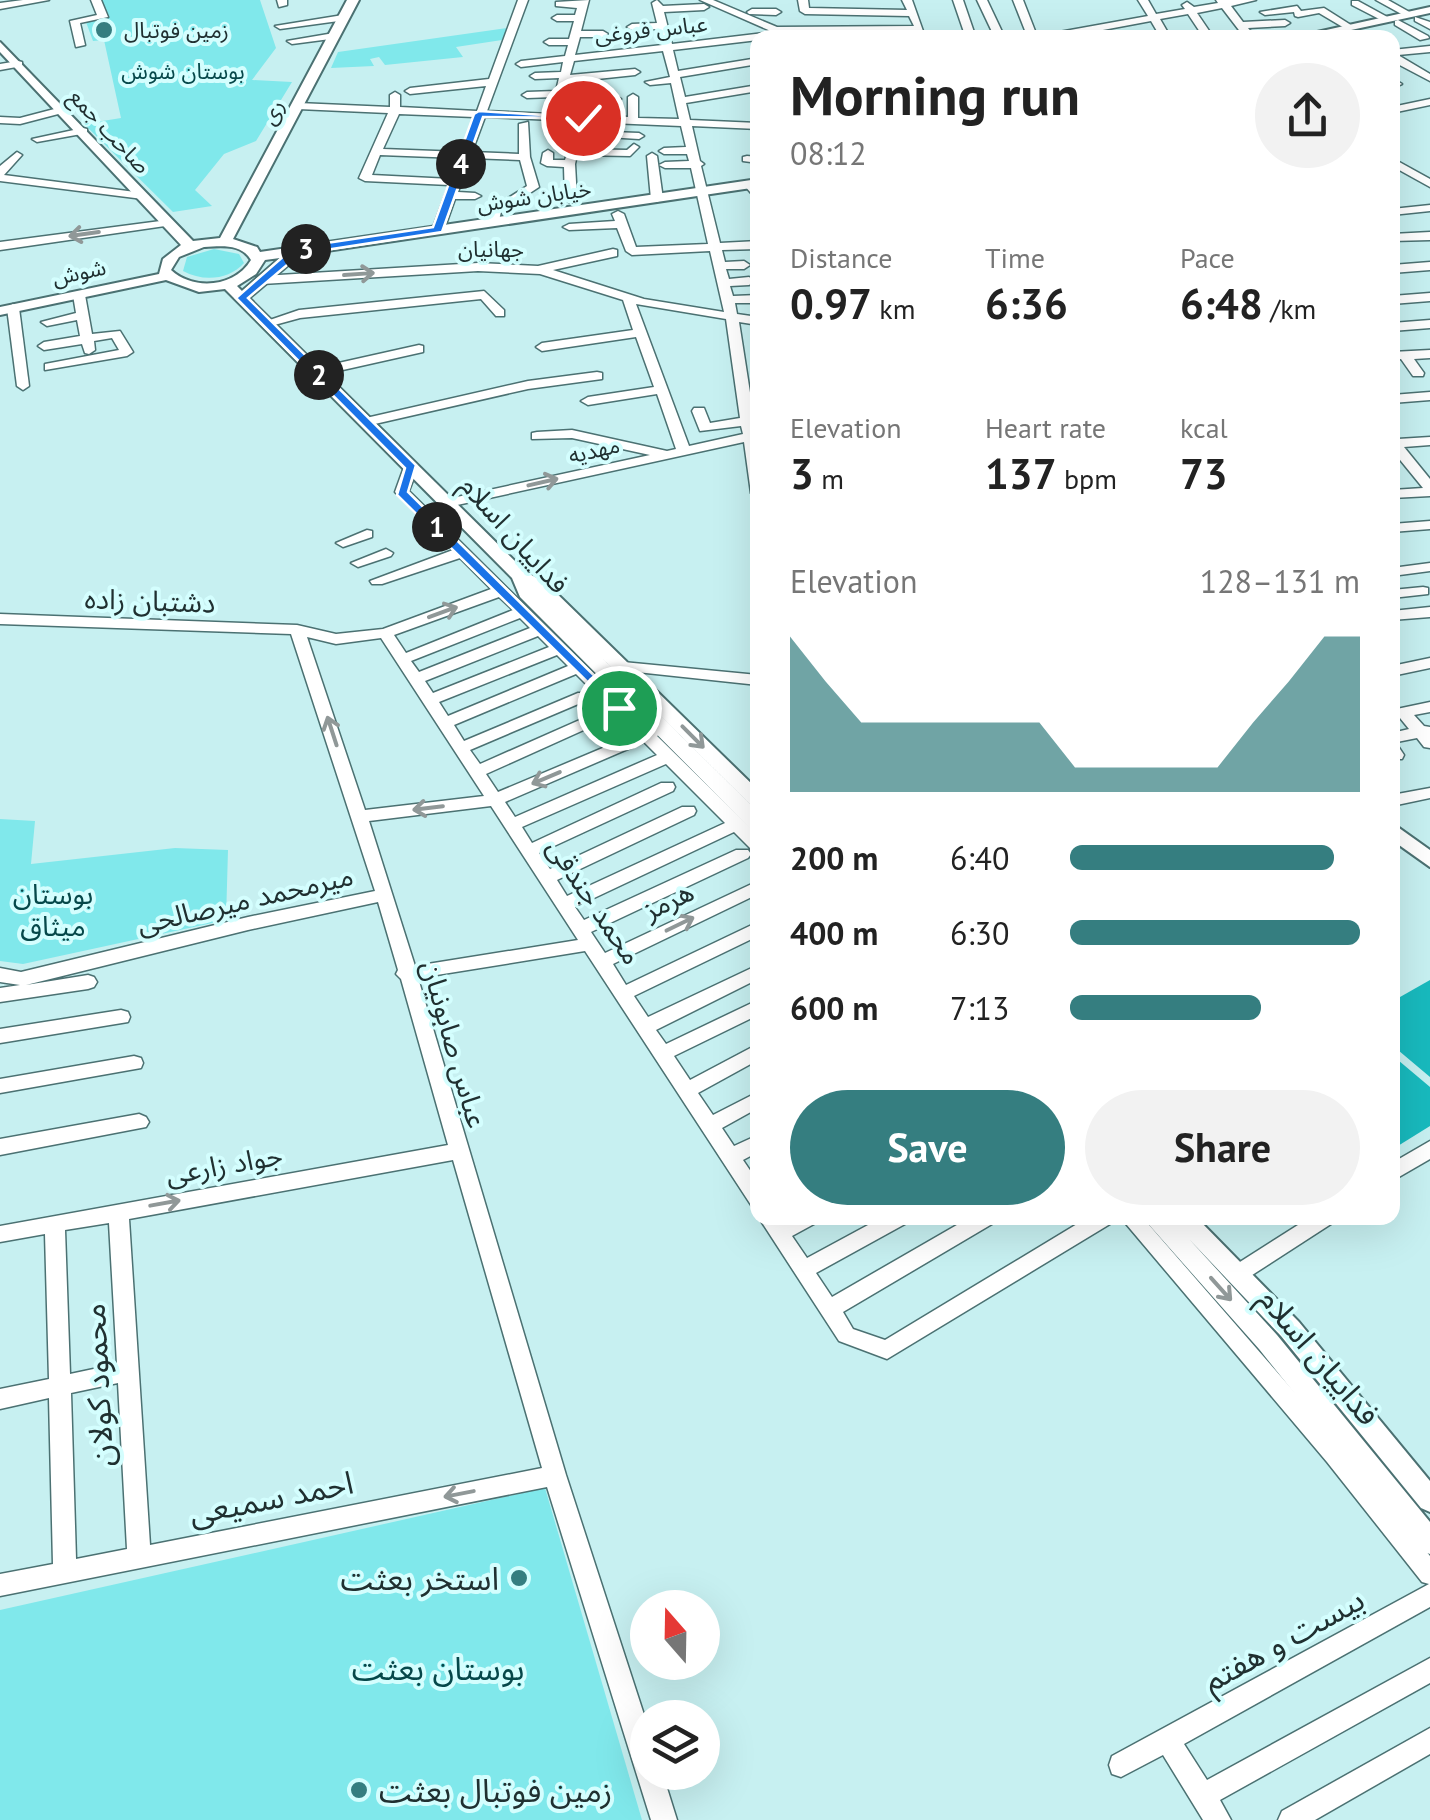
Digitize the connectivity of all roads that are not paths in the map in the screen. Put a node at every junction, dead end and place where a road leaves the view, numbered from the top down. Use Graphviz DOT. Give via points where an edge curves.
graph roads {
  1 [pos="44,0"];
  2 [pos="96,0"];
  3 [pos="352,0"];
  4 [pos="523,0"];
  5 [pos="958,0"];
  6 [pos="982,0"];
  7 [pos="1018,0"];
  8 [pos="1028,0"];
  9 [pos="1143,0"];
  10 [pos="1251,0"];
  11 [pos="1381,0"];
  12 [pos="2,2"];
  13 [pos="1355,3"];
  14 [pos="559,4"];
  15 [pos="703,5"];
  16 [pos="804,5"];
  17 [pos="928,5"];
  18 [pos="1222,6"];
  19 [pos="1268,7"];
  20 [pos="584,10"];
  21 [pos="752,11"];
  22 [pos="776,12"];
  23 [pos="913,13"];
  24 [pos="1092,13"];
  25 [pos="1187,14"];
  26 [pos="1154,17"];
  27 [pos="343,18"];
  28 [pos="556,18"];
  29 [pos="1066,19"];
  30 [pos="1410,19"];
  31 [pos="707,24"];
  32 [pos="877,24"];
  33 [pos="1240,24"];
  34 [pos="280,26"];
  35 [pos="662,26"];
  36 [pos="1103,26"];
  37 [pos="632,27"];
  38 [pos="1349,27"];
  39 [pos="512,29"];
  40 [pos="532,30"];
  41 [pos="779,30"];
  42 [pos="822,30"];
  43 [pos="969,30"];
  44 [pos="996,30"];
  45 [pos="1030,30"];
  46 [pos="1072,30"];
  47 [pos="1083,30"];
  48 [pos="1161,30"];
  49 [pos="1245,30"];
  50 [pos="1334,30"];
  51 [pos="1359,30"];
  52 [pos="604,34"];
  53 [pos="575,35"];
  54 [pos="334,36"];
  55 [pos="750,37"];
  56 [pos="1404,40"];
  57 [pos="292,41"];
  58 [pos="506,43"];
  59 [pos="526,43"];
  60 [pos="1427,44"];
  61 [pos="0,45"];
  62 [pos="80,45"];
  63 [pos="548,46"];
  64 [pos="668,47"];
  65 [pos="1400,55"];
  66 [pos="570,58"];
  67 [pos="1400,61"];
  68 [pos="750,62"];
  69 [pos="18,64"];
  70 [pos="521,64"];
  71 [pos="1430,66"];
  72 [pos="0,67"];
  73 [pos="1413,68"];
  74 [pos="622,69"];
  75 [pos="635,72"];
  76 [pos="675,75"];
  77 [pos="535,76"];
  78 [pos="565,77"];
  79 [pos="652,77"];
  80 [pos="1430,78"];
  81 [pos="491,82"];
  82 [pos="750,89"];
  83 [pos="410,90"];
  84 [pos="396,94"];
  85 [pos="527,94"];
  86 [pos="560,97"];
  87 [pos="633,97"];
  88 [pos="616,99"];
  89 [pos="682,101"];
  90 [pos="1430,102"];
  91 [pos="298,106"];
  92 [pos="1400,108"];
  93 [pos="360,109"];
  94 [pos="62,110"];
  95 [pos="396,110"];
  96 [pos="479,114"];
  97 [pos="555,117"];
  98 [pos="583,118"];
  99 [pos="629,120"];
  100 [pos="687,123"];
  101 [pos="524,124"];
  102 [pos="2,125"];
  103 [pos="348,126"];
  104 [pos="750,129"];
  105 [pos="83,131"];
  106 [pos="37,139"];
  107 [pos="412,142"];
  108 [pos="379,147"];
  109 [pos="694,150"];
  110 [pos="548,153"];
  111 [pos="464,155"];
  112 [pos="17,156"];
  113 [pos="525,157"];
  114 [pos="573,163"];
  115 [pos="698,164"];
  116 [pos="666,165"];
  117 [pos="1400,166"];
  118 [pos="0,176"];
  119 [pos="673,178"];
  120 [pos="655,180"];
  121 [pos="1430,184"];
  122 [pos="452,189"];
  123 [pos="750,189"];
  124 [pos="704,192"];
  125 [pos="144,196"];
  126 [pos="475,196"];
  127 [pos="657,198"];
  128 [pos="490,199"];
  129 [pos="571,200"];
  130 [pos="508,203"];
  131 [pos="1430,208"];
  132 [pos="1400,211"];
  133 [pos="238,220"];
  134 [pos="494,222"];
  135 [pos="171,226"];
  136 [pos="569,227"];
  137 [pos="438,230"];
  138 [pos="1430,236"];
  139 [pos="1400,238"];
  140 [pos="666,239"];
  141 [pos="224,242"];
  142 [pos="0,246"];
  143 [pos="190,246"];
  144 [pos="630,246"];
  145 [pos="750,248"];
  146 [pos="296,251"];
  147 [pos="613,252"];
  148 [pos="257,256"];
  149 [pos="718,258"];
  150 [pos="694,260"];
  151 [pos="744,264"];
  152 [pos="1430,266"];
  153 [pos="1400,268"];
  154 [pos="541,270"];
  155 [pos="167,276"];
  156 [pos="262,280"];
  157 [pos="750,282"];
  158 [pos="724,283"];
  159 [pos="228,284"];
  160 [pos="80,295"];
  161 [pos="1430,297"];
  162 [pos="241,298"];
  163 [pos="628,298"];
  164 [pos="750,299"];
  165 [pos="1400,299"];
  166 [pos="728,300"];
  167 [pos="6,310"];
  168 [pos="500,313"];
  169 [pos="82,316"];
  170 [pos="732,318"];
  171 [pos="750,320"];
  172 [pos="47,322"];
  173 [pos="267,323"];
  174 [pos="1430,324"];
  175 [pos="1400,326"];
  176 [pos="638,334"];
  177 [pos="88,340"];
  178 [pos="44,346"];
  179 [pos="542,347"];
  180 [pos="419,350"];
  181 [pos="1430,354"];
  182 [pos="1400,356"];
  183 [pos="1400,357"];
  184 [pos="92,361"];
  185 [pos="50,367"];
  186 [pos="316,372"];
  187 [pos="1418,373"];
  188 [pos="597,376"];
  189 [pos="22,386"];
  190 [pos="660,390"];
  191 [pos="1430,396"];
  192 [pos="1400,398"];
  193 [pos="588,401"];
  194 [pos="699,411"];
  195 [pos="366,422"];
  196 [pos="747,429"];
  197 [pos="537,436"];
  198 [pos="1430,441"];
  199 [pos="1400,443"];
  200 [pos="750,447"];
  201 [pos="684,451"];
  202 [pos="1400,451"];
  203 [pos="668,454"];
  204 [pos="411,467"];
  205 [pos="1428,483"];
  206 [pos="1400,492"];
  207 [pos="448,504"];
  208 [pos="1430,525"];
  209 [pos="1400,527"];
  210 [pos="367,534"];
  211 [pos="343,543"];
  212 [pos="462,552"];
  213 [pos="386,553"];
  214 [pos="358,563"];
  215 [pos="1430,567"];
  216 [pos="1400,571"];
  217 [pos="520,576"];
  218 [pos="378,581"];
  219 [pos="501,591"];
  220 [pos="1423,591"];
  221 [pos="1400,593"];
  222 [pos="522,612"];
  223 [pos="1430,612"];
  224 [pos="1400,615"];
  225 [pos="0,619"];
  226 [pos="298,630"];
  227 [pos="540,630"];
  228 [pos="385,633"];
  229 [pos="560,649"];
  230 [pos="404,659"];
  231 [pos="1430,663"];
  232 [pos="578,668"];
  233 [pos="623,668"];
  234 [pos="1400,669"];
  235 [pos="416,679"];
  236 [pos="750,679"];
  237 [pos="584,696"];
  238 [pos="430,700"];
  239 [pos="1430,707"];
  240 [pos="619,708"];
  241 [pos="1400,713"];
  242 [pos="1400,715"];
  243 [pos="445,723"];
  244 [pos="654,732"];
  245 [pos="1427,735"];
  246 [pos="1400,746"];
  247 [pos="461,748"];
  248 [pos="668,757"];
  249 [pos="477,772"];
  250 [pos="667,787"];
  251 [pos="750,793"];
  252 [pos="1430,793"];
  253 [pos="1400,799"];
  254 [pos="495,800"];
  255 [pos="688,811"];
  256 [pos="360,816"];
  257 [pos="750,817"];
  258 [pos="736,824"];
  259 [pos="512,825"];
  260 [pos="1400,835"];
  261 [pos="750,850"];
  262 [pos="529,851"];
  263 [pos="1429,858"];
  264 [pos="546,878"];
  265 [pos="750,890"];
  266 [pos="385,895"];
  267 [pos="564,905"];
  268 [pos="750,932"];
  269 [pos="586,937"];
  270 [pos="602,962"];
  271 [pos="405,974"];
  272 [pos="750,975"];
  273 [pos="0,976"];
  274 [pos="88,982"];
  275 [pos="624,994"];
  276 [pos="0,995"];
  277 [pos="750,1011"];
  278 [pos="121,1017"];
  279 [pos="646,1028"];
  280 [pos="0,1036"];
  281 [pos="663,1054"];
  282 [pos="750,1055"];
  283 [pos="134,1063"];
  284 [pos="0,1086"];
  285 [pos="687,1090"];
  286 [pos="750,1103"];
  287 [pos="139,1122"];
  288 [pos="710,1125"];
  289 [pos="0,1147"];
  290 [pos="750,1147"];
  291 [pos="1430,1149"];
  292 [pos="458,1151"];
  293 [pos="733,1156"];
  294 [pos="1400,1168"];
  295 [pos="750,1185"];
  296 [pos="118,1210"];
  297 [pos="54,1223"];
  298 [pos="774,1225"];
  299 [pos="885,1225"];
  300 [pos="973,1225"];
  301 [pos="1091,1225"];
  302 [pos="1139,1225"];
  303 [pos="1160,1225"];
  304 [pos="1190,1225"];
  305 [pos="1313,1225"];
  306 [pos="0,1234"];
  307 [pos="805,1269"];
  308 [pos="1239,1273"];
  309 [pos="830,1309"];
  310 [pos="1259,1347"];
  311 [pos="129,1371"];
  312 [pos="60,1386"];
  313 [pos="0,1399"];
  314 [pos="555,1475"];
  315 [pos="1430,1500"];
  316 [pos="1430,1542"];
  317 [pos="139,1556"];
  318 [pos="65,1572"];
  319 [pos="1430,1574"];
  320 [pos="0,1585"];
  321 [pos="1430,1595"];
  322 [pos="1430,1670"];
  323 [pos="630,1713"];
  324 [pos="1166,1739"];
  325 [pos="1430,1740"];
  326 [pos="1121,1765"];
  327 [pos="654,1790"];
  328 [pos="1202,1796"];
  329 [pos="664,1820"];
  330 [pos="1218,1820"];
  331 [pos="1290,1820"];
  1 -- 12 [label="street"];
  2 -- 62 [label="street" via="102,17 75,21"];
  3 -- 27 [label="main road, ری"];
  4 -- 39 [label="street"];
  5 -- 43 [label="street"];
  6 -- 44 [label="street"];
  7 -- 8 [label="street"];
  7 -- 45 [label="street"];
  9 -- 26 [label="street"];
  10 -- 18 [label="street"];
  11 -- 30 [label="street"];
  13 -- 30 [label="street"];
  14 -- 20 [label="street"];
  15 -- 21 [label="street"];
  15 -- 31 [label="street"];
  15 -- 35 [label="street" via="658,6"];
  16 -- 32 [label="street"];
  17 -- 23 [label="street"];
  17 -- 23 [label="street" via="935,18"];
  18 -- 25 [label="street"];
  18 -- 33 [label="street"];
  19 -- 33 [label="street" via="1285,24"];
  19 -- 38 [label="street" via="1321,10"];
  20 -- 28 [label="street"];
  20 -- 53 [label="street"];
  21 -- 22 [label="street"];
  21 -- 41 [label="street"];
  23 -- 32 [label="street"];
  23 -- 32 [label="street"];
  24 -- 36 [label="street"];
  25 -- 26 [label="street"];
  25 -- 33 [label="street"];
  26 -- 36 [label="street"];
  26 -- 48 [label="street"];
  27 -- 34 [label="street"];
  27 -- 54 [label="main road, ری"];
  29 -- 46 [label="street"];
  30 -- 38 [label="main road"];
  30 -- 51 [label="main road"];
  30 -- 56 [label="street"];
  30 -- 60 [label="street"];
  32 -- 42 [label="street, عباس فروغی"];
  33 -- 49 [label="street"];
  35 -- 37 [label="street"];
  35 -- 64 [label="street"];
  36 -- 47 [label="street"];
  38 -- 50 [label="main road"];
  39 -- 40 [label="street"];
  39 -- 58 [label="street"];
  52 -- 53 [label="street"];
  53 -- 63 [label="street"];
  53 -- 66 [label="street"];
  54 -- 57 [label="street"];
  54 -- 91 [label="main road, ری"];
  55 -- 64 [label="street, عباس فروغی"];
  58 -- 59 [label="street"];
  58 -- 81 [label="street"];
  60 -- 65 [label="street"];
  61 -- 69 [label="main road, صاحب جمع"];
  63 -- 66 [label="street, عباس فروغی"];
  63 -- 70 [label="street, عباس فروغی"];
  64 -- 74 [label="street, عباس فروغی"];
  64 -- 76 [label="street"];
  66 -- 74 [label="street, عباس فروغی"];
  66 -- 78 [label="street"];
  67 -- 73 [label="street"];
  68 -- 76 [label="street"];
  69 -- 72 [label="street"];
  69 -- 94 [label="main road, صاحب جمع"];
  71 -- 73 [label="street"];
  73 -- 80 [label="street"];
  74 -- 75 [label="street"];
  74 -- 78 [label="street" via="596,82"];
  76 -- 79 [label="street"];
  76 -- 89 [label="street"];
  77 -- 78 [label="street"];
  78 -- 86 [label="street"];
  81 -- 83 [label="street"];
  81 -- 96 [label="street"];
  82 -- 89 [label="street"];
  84 -- 95 [label="street"];
  85 -- 86 [label="street"];
  86 -- 88 [label="street"];
  86 -- 97 [label="street"];
  87 -- 99 [label="street"];
  89 -- 100 [label="street"];
  90 -- 92 [label="street"];
  91 -- 93 [label="street"];
  91 -- 133 [label="main road, ری"];
  93 -- 95 [label="street"];
  93 -- 103 [label="street"];
  94 -- 102 [label="street" via="16,116"];
  94 -- 105 [label="main road, صاحب جمع"];
  95 -- 96 [label="street"];
  95 -- 108 [label="street"];
  96 -- 97 [label="street"];
  96 -- 111 [label="street"];
  97 -- 98 [label="street"];
  98 -- 99 [label="street"];
  98 -- 114 [label="street"];
  99 -- 100 [label="street"];
  99 -- 114 [label="street" via="623,147 594,150"];
  100 -- 104 [label="street"];
  100 -- 109 [label="street"];
  101 -- 113 [label="street"];
  105 -- 106 [label="street"];
  105 -- 125 [label="main road, صاحب جمع"];
  107 -- 108 [label="street"];
  108 -- 111 [label="street"];
  108 -- 122 [label="street" via="366,179 421,177"];
  109 -- 115 [label="street"];
  109 -- 120 [label="street" via="658,153"];
  110 -- 114 [label="street" via="546,163"];
  111 -- 113 [label="street"];
  111 -- 122 [label="street"];
  112 -- 118 [label="street"];
  113 -- 130 [label="street" via="534,187"];
  114 -- 129 [label="street"];
  115 -- 116 [label="street"];
  115 -- 124 [label="street"];
  117 -- 121 [label="street"];
  118 -- 125 [label="street"];
  119 -- 120 [label="street"];
  120 -- 127 [label="street"];
  122 -- 126 [label="street"];
  122 -- 137 [label="street"];
  123 -- 124 [label="main road, خیابان شوش"];
  124 -- 127 [label="main road, خیابان شوش"];
  124 -- 149 [label="street"];
  125 -- 135 [label="main road, صاحب جمع"];
  127 -- 134 [label="main road, خیابان شوش"];
  128 -- 130 [label="street"];
  130 -- 134 [label="street" via="495,211"];
  131 -- 132 [label="street"];
  133 -- 135 [label="main road" via="212,234"];
  133 -- 141 [label="main road, ری"];
  134 -- 137 [label="main road, خیابان شوش"];
  135 -- 142 [label="street, one-way"];
  135 -- 143 [label="main road, صاحب جمع"];
  136 -- 144 [label="street" via="620,219"];
  137 -- 146 [label="main road, خیابان شوش"];
  138 -- 139 [label="street"];
  140 -- 144 [label="street"];
  141 -- 143 [label="main road"];
  141 -- 148 [label="main road"];
  143 -- 155 [label="main road" via="167,260"];
  144 -- 149 [label="street"];
  145 -- 149 [label="street"];
  146 -- 148 [label="main road, خیابان شوش"];
  146 -- 156 [label="main road"];
  147 -- 154 [label="street, جهانیان"];
  148 -- 159 [label="main road" via="253,271"];
  149 -- 150 [label="street"];
  149 -- 151 [label="street"];
  149 -- 158 [label="street"];
  152 -- 153 [label="street"];
  156 -- 154 [label="street, جهانیان, one-way" via="478,267"];
  154 -- 163 [label="street, جهانیان"];
  155 -- 159 [label="main road" via="191,286"];
  155 -- 160 [label="main road, شوش"];
  156 -- 162 [label="main road"];
  157 -- 158 [label="street"];
  158 -- 166 [label="street"];
  159 -- 162 [label="main road, فداییان اسلام"];
  160 -- 167 [label="main road, شوش"];
  160 -- 169 [label="street"];
  161 -- 165 [label="street"];
  162 -- 173 [label="main road, فداییان اسلام"];
  163 -- 170 [label="street, جهانیان"];
  163 -- 176 [label="street"];
  164 -- 166 [label="street"];
  166 -- 170 [label="street"];
  167 -- 189 [label="street"];
  168 -- 173 [label="street" via="484,295"];
  169 -- 172 [label="street"];
  169 -- 177 [label="street"];
  170 -- 171 [label="street, جهانیان"];
  170 -- 196 [label="street"];
  173 -- 186 [label="main road, فداییان اسلام"];
  174 -- 175 [label="street"];
  176 -- 179 [label="street"];
  176 -- 190 [label="street"];
  177 -- 178 [label="street"];
  177 -- 184 [label="street"];
  177 -- 184 [label="street" via="116,334 130,357"];
  180 -- 186 [label="street"];
  181 -- 182 [label="street"];
  183 -- 187 [label="street"];
  184 -- 185 [label="street"];
  186 -- 195 [label="main road, فداییان اسلام"];
  188 -- 195 [label="street"];
  190 -- 193 [label="street"];
  190 -- 201 [label="street"];
  191 -- 192 [label="street"];
  194 -- 196 [label="street" via="705,428"];
  195 -- 204 [label="main road, فداییان اسلام"];
  196 -- 200 [label="street"];
  196 -- 201 [label="street, مهدیه"];
  197 -- 203 [label="street" via="572,434"];
  198 -- 199 [label="street"];
  201 -- 203 [label="street, مهدیه"];
  202 -- 205 [label="street"];
  207 -- 203 [label="street, مهدیه, one-way"];
  204 -- 207 [label="main road, فداییان اسلام"];
  204 -- 212 [label="street" via="402,492"];
  205 -- 206 [label="street"];
  207 -- 217 [label="main road, فداییان اسلام"];
  208 -- 209 [label="street"];
  210 -- 211 [label="street"];
  212 -- 218 [label="street"];
  212 -- 219 [label="street"];
  213 -- 214 [label="street"];
  215 -- 216 [label="street"];
  217 -- 233 [label="main road" via="540,586"];
  217 -- 244 [label="main road, فداییان اسلام" via="526,593"];
  219 -- 222 [label="street"];
  228 -- 219 [label="street, دشتبان زاده, one-way"];
  220 -- 221 [label="street"];
  222 -- 227 [label="street"];
  222 -- 230 [label="street"];
  223 -- 224 [label="street"];
  225 -- 226 [label="street, دشتبان زاده"];
  226 -- 228 [label="street, دشتبان زاده" via="336,639"];
  256 -- 226 [label="street, عباس صابونیان, one-way"];
  227 -- 229 [label="street"];
  227 -- 235 [label="street"];
  228 -- 230 [label="street, محمد جندقی"];
  229 -- 232 [label="street"];
  229 -- 238 [label="street"];
  230 -- 235 [label="street, محمد جندقی"];
  231 -- 234 [label="street"];
  232 -- 240 [label="street"];
  232 -- 243 [label="street"];
  233 -- 236 [label="street"];
  233 -- 251 [label="main road, one-way"];
  235 -- 238 [label="street, محمد جندقی"];
  237 -- 247 [label="street"];
  238 -- 243 [label="street, محمد جندقی"];
  239 -- 241 [label="street"];
  240 -- 244 [label="street"];
  240 -- 249 [label="street"];
  242 -- 245 [label="street"];
  243 -- 247 [label="street, محمد جندقی"];
  244 -- 248 [label="street"];
  244 -- 254 [label="street, one-way"];
  244 -- 257 [label="main road, فداییان اسلام"];
  245 -- 246 [label="street"];
  247 -- 249 [label="street, محمد جندقی"];
  248 -- 258 [label="street"];
  248 -- 259 [label="street"];
  249 -- 254 [label="street, محمد جندقی"];
  250 -- 262 [label="street"];
  252 -- 253 [label="street"];
  254 -- 256 [label="street, one-way"];
  254 -- 259 [label="street, محمد جندقی"];
  255 -- 264 [label="street"];
  256 -- 266 [label="street, عباس صابونیان"];
  258 -- 261 [label="street"];
  258 -- 267 [label="street"];
  259 -- 262 [label="street, محمد جندقی"];
  260 -- 263 [label="main road"];
  261 -- 269 [label="street"];
  262 -- 264 [label="street, محمد جندقی"];
  264 -- 267 [label="street, محمد جندقی"];
  270 -- 265 [label="street, هرمز, one-way"];
  266 -- 271 [label="street, عباس صابونیان"];
  266 -- 273 [label="street, میرمحمد میرصالحی" via="276,914 21,979"];
  267 -- 269 [label="street, محمد جندقی"];
  268 -- 275 [label="street"];
  269 -- 270 [label="street, محمد جندقی"];
  269 -- 271 [label="street"];
  270 -- 275 [label="street, محمد جندقی"];
  271 -- 292 [label="street, عباس صابونیان"];
  272 -- 279 [label="street"];
  274 -- 276 [label="street"];
  275 -- 279 [label="street, محمد جندقی"];
  277 -- 281 [label="street"];
  278 -- 280 [label="street"];
  279 -- 281 [label="street, محمد جندقی"];
  281 -- 285 [label="street, محمد جندقی"];
  282 -- 285 [label="street"];
  283 -- 284 [label="street"];
  285 -- 288 [label="street, محمد جندقی"];
  286 -- 288 [label="street"];
  287 -- 289 [label="street"];
  288 -- 293 [label="street, محمد جندقی"];
  290 -- 293 [label="street"];
  291 -- 294 [label="street"];
  296 -- 292 [label="street, جواد زارعی, one-way"];
  292 -- 314 [label="street, عباس صابونیان"];
  293 -- 295 [label="street, محمد جندقی"];
  296 -- 297 [label="street, جواد زارعی"];
  296 -- 311 [label="street, محمود کولان"];
  297 -- 306 [label="street, جواد زارعی"];
  297 -- 312 [label="street"];
  298 -- 307 [label="street"];
  299 -- 307 [label="street"];
  300 -- 309 [label="street"];
  301 -- 309 [label="street" via="887,1350 846,1335"];
  302 -- 310 [label="street"];
  303 -- 310 [label="main road, فداییان اسلام, one-way"];
  304 -- 308 [label="main road"];
  305 -- 308 [label="street"];
  307 -- 309 [label="street"];
  308 -- 315 [label="main road"];
  310 -- 316 [label="main road, فداییان اسلام"];
  310 -- 319 [label="street"];
  311 -- 312 [label="street"];
  311 -- 317 [label="street, محمود کولان"];
  312 -- 313 [label="street"];
  312 -- 318 [label="street"];
  314 -- 317 [label="street, احمد سمیعی, one-way"];
  314 -- 323 [label="street, عباس صابونیان"];
  317 -- 318 [label="street, احمد سمیعی"];
  318 -- 320 [label="street, احمد سمیعی"];
  321 -- 324 [label="street, بیست و هفتم"];
  322 -- 328 [label="street"];
  324 -- 326 [label="street, بیست و هفتم"];
  324 -- 328 [label="street"];
  325 -- 331 [label="street"];
  327 -- 329 [label="street, عباس صابونیان"];
  328 -- 330 [label="street"];
}
